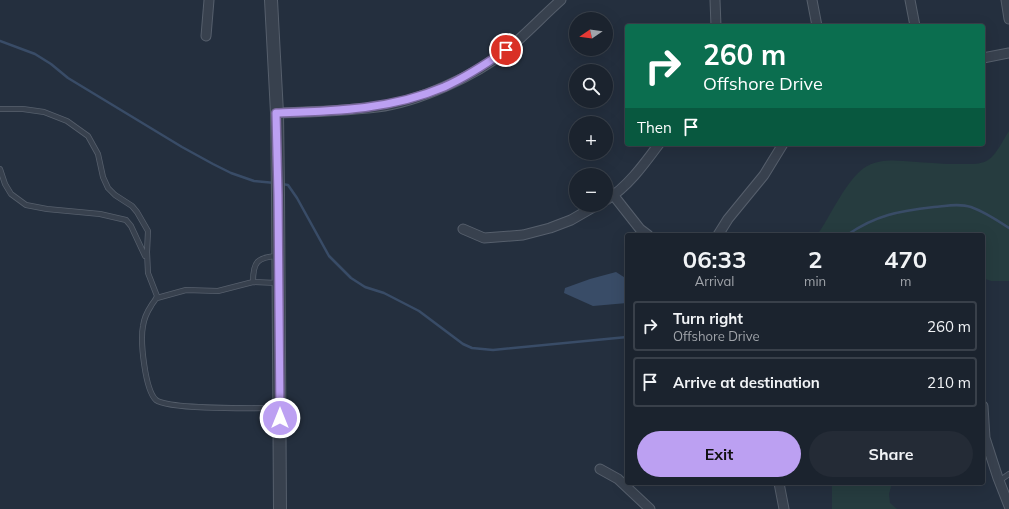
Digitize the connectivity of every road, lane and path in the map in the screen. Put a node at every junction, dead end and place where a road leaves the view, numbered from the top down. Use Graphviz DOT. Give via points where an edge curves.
graph roads {
  1 [pos="209,0"];
  2 [pos="271,0"];
  3 [pos="561,0"];
  4 [pos="715,0"];
  5 [pos="812,0"];
  6 [pos="910,0"];
  7 [pos="1006,0"];
  8 [pos="1009,18"];
  9 [pos="716,24"];
  10 [pos="817,24"];
  11 [pos="915,24"];
  12 [pos="206,36"];
  13 [pos="1009,53"];
  14 [pos="985,58"];
  15 [pos="0,109"];
  16 [pos="276,113"];
  17 [pos="658,146"];
  18 [pos="782,146"];
  19 [pos="0,169"];
  20 [pos="613,195"];
  21 [pos="613,201"];
  22 [pos="585,212"];
  23 [pos="463,230"];
  24 [pos="645,233"];
  25 [pos="719,233"];
  26 [pos="279,256"];
  27 [pos="147,259"];
  28 [pos="253,282"];
  29 [pos="279,283"];
  30 [pos="157,298"];
  31 [pos="280,408"];
  32 [pos="985,438"];
  33 [pos="600,469"];
  34 [pos="1009,474"];
  35 [pos="999,481"];
  36 [pos="625,485"];
  37 [pos="625,485"];
  38 [pos="779,485"];
  39 [pos="1009,506"];
  40 [pos="280,509"];
  41 [pos="650,509"];
  42 [pos="784,509"];
  1 -- 12 [label="street"];
  2 -- 16 [label="street"];
  3 -- 16 [label="street" via="506,50 471,74 444,87 412,99 378,107"];
  4 -- 9 [label="street"];
  5 -- 10 [label="street"];
  6 -- 11 [label="street"];
  7 -- 8 [label="street"];
  13 -- 14 [label="street"];
  15 -- 27 [label="lane" via="44,112 67,121 88,136 98,154 108,188 132,206 145,225 149,236"];
  16 -- 26 [label="street"];
  17 -- 20 [label="street" via="642,167"];
  18 -- 25 [label="street" via="764,175"];
  19 -- 27 [label="lane" via="11,194 26,205 100,214 126,220"];
  21 -- 24 [label="street"];
  22 -- 23 [label="street" via="550,228 523,235 484,238"];
  26 -- 28 [label="lane" via="264,257 258,261 254,269"];
  26 -- 29 [label="street"];
  27 -- 30 [label="lane" via="148,273"];
  28 -- 29 [label="lane"];
  28 -- 30 [label="lane" via="218,291 180,291"];
  29 -- 31 [label="street"];
  30 -- 31 [label="lane" via="146,315 141,338 148,382 157,401 186,407"];
  31 -- 40 [label="street"];
  32 -- 35 [label="street"];
  33 -- 36 [label="street"];
  34 -- 35 [label="lane"];
  35 -- 39 [label="street"];
  37 -- 41 [label="street"];
  38 -- 42 [label="street"];
}
